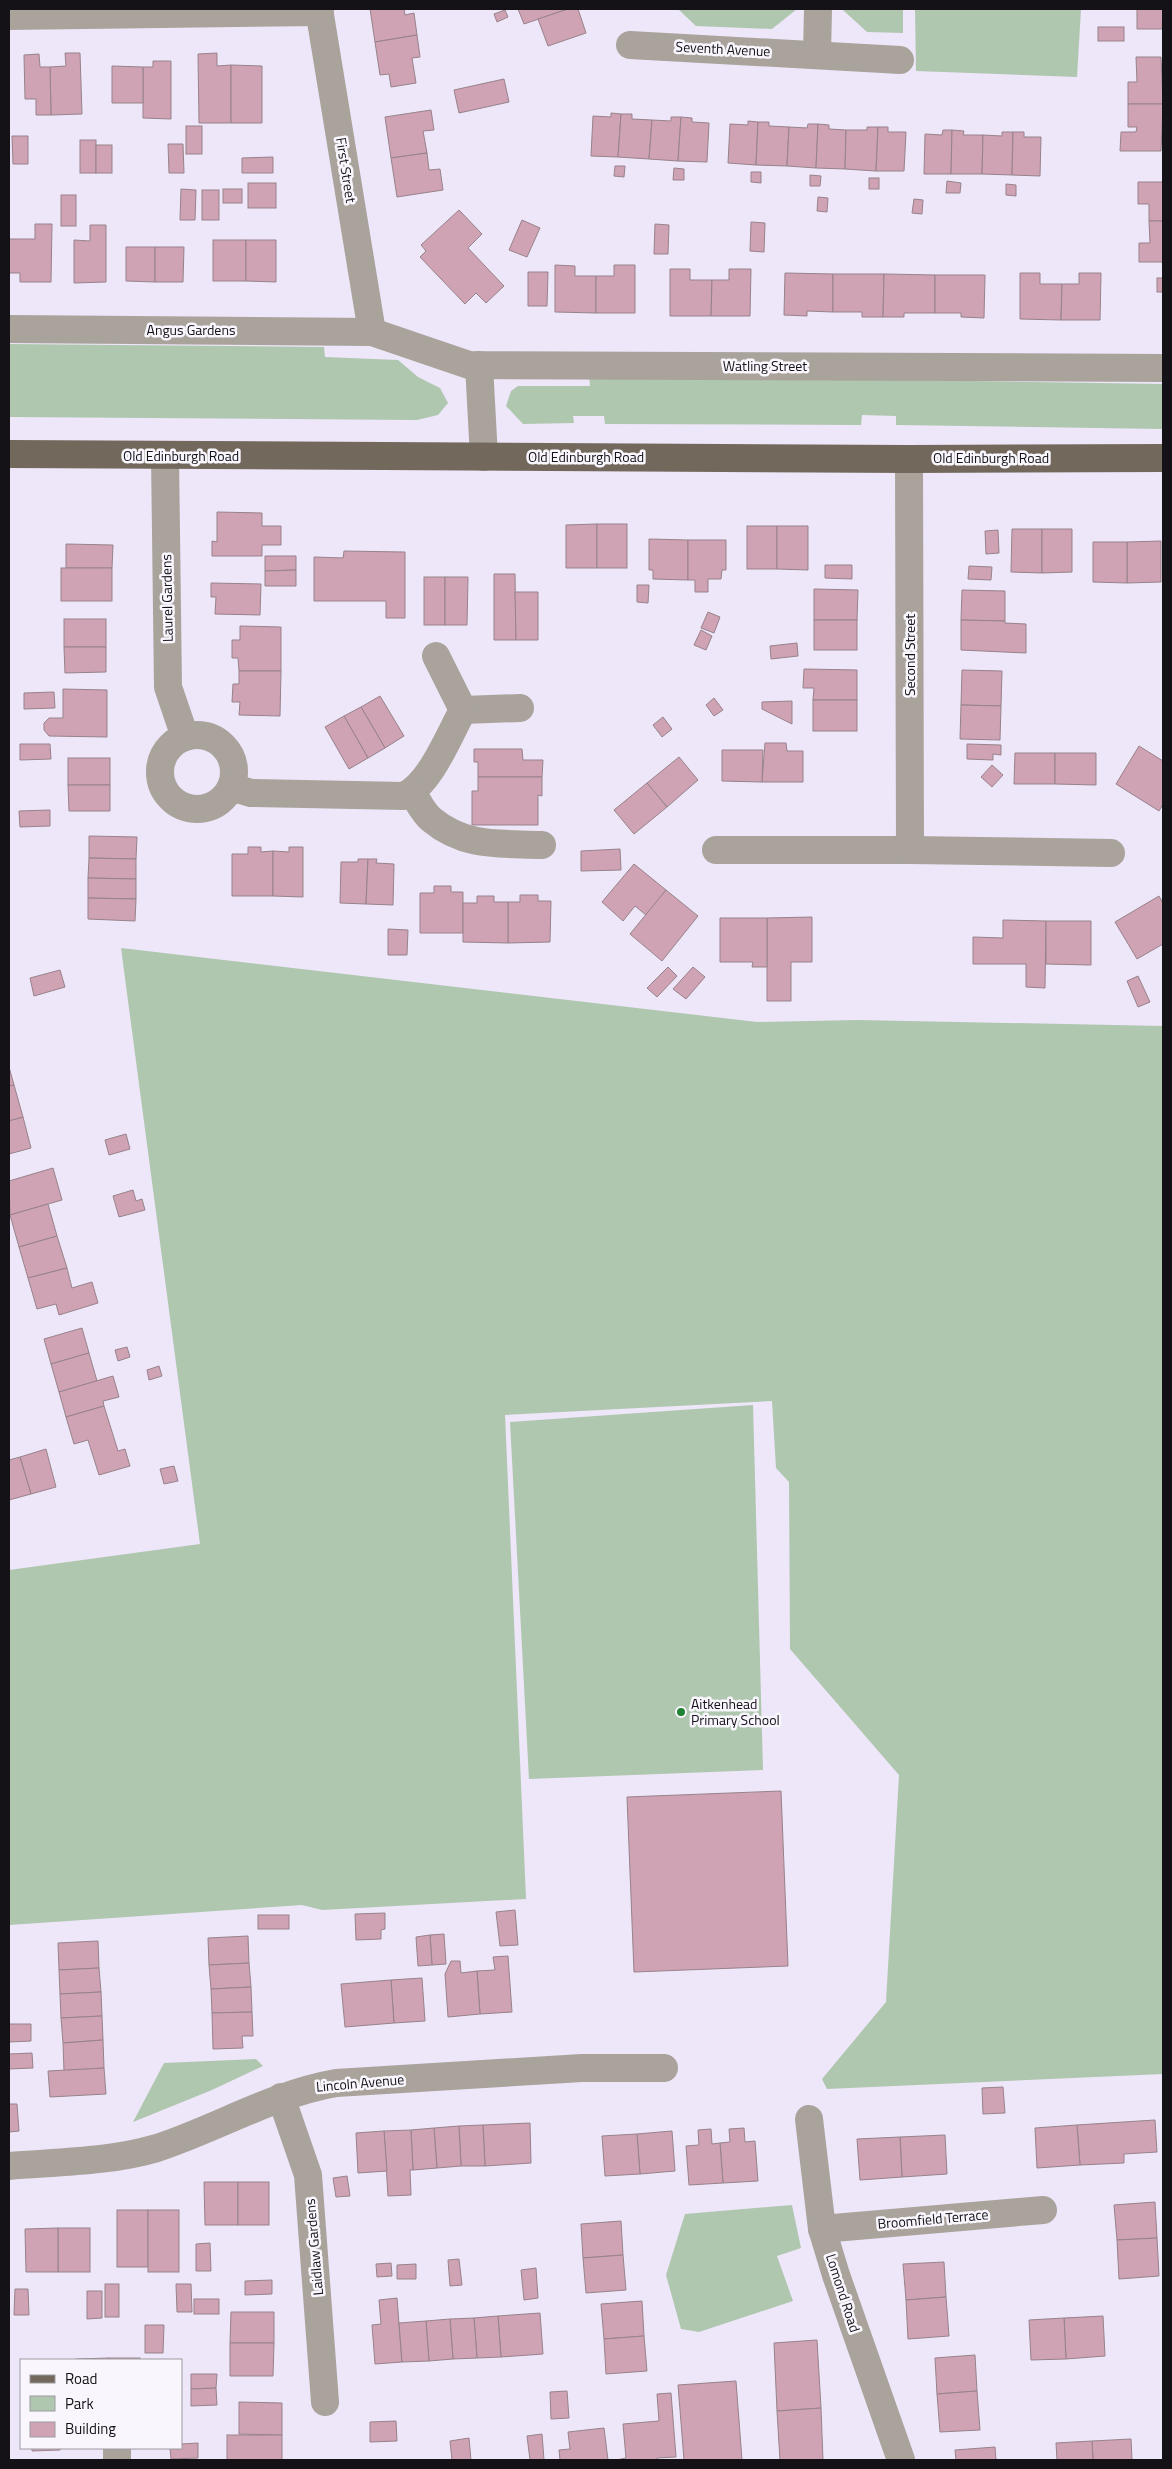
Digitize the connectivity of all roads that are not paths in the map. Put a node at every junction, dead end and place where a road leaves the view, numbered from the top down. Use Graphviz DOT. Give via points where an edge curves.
graph roads {
  1 [pos="818,9"];
  2 [pos="319,10"];
  3 [pos="9,16"];
  4 [pos="630,45"];
  5 [pos="817,54"];
  6 [pos="900,60"];
  7 [pos="9,329"];
  8 [pos="372,332"];
  9 [pos="479,365"];
  10 [pos="1163,368"];
  11 [pos="9,454"];
  12 [pos="165,456"];
  13 [pos="484,456"];
  14 [pos="1163,458"];
  15 [pos="909,459"];
  16 [pos="436,656"];
  17 [pos="520,708"];
  18 [pos="463,710"];
  19 [pos="185,737"];
  20 [pos="231,787"];
  21 [pos="412,792"];
  22 [pos="542,845"];
  23 [pos="716,850"];
  24 [pos="910,850"];
  25 [pos="1111,853"];
  26 [pos="664,2068"];
  27 [pos="281,2097"];
  28 [pos="809,2119"];
  29 [pos="9,2166"];
  30 [pos="1043,2210"];
  31 [pos="822,2229"];
  32 [pos="326,2402"];
  33 [pos="901,2460"];
  1 -- 5 [label="street"];
  2 -- 3 [label="street"];
  2 -- 8 [label="street, First Street"];
  4 -- 5 [label="street, Seventh Avenue"];
  5 -- 6 [label="street, Seventh Avenue"];
  7 -- 8 [label="street, Angus Gardens"];
  8 -- 9 [label="street, Watling Street" via="469,365"];
  9 -- 10 [label="street, Watling Street"];
  9 -- 13 [label="street"];
  11 -- 12 [label="main road, Old Edinburgh Road"];
  12 -- 13 [label="main road, Old Edinburgh Road"];
  12 -- 19 [label="street, Laurel Gardens" via="168,687"];
  13 -- 15 [label="main road, Old Edinburgh Road"];
  14 -- 15 [label="main road, Old Edinburgh Road"];
  15 -- 24 [label="street, Second Street"];
  16 -- 18 [label="street"];
  17 -- 18 [label="street"];
  18 -- 21 [label="street" via="424,780"];
  19 -- 20 [label="street" via="208,736 226,749 234,770"];
  19 -- 20 [label="street" via="165,753 160,765 164,790 172,800 196,810 208,808 220,802"];
  20 -- 21 [label="street" via="251,794 394,797"];
  21 -- 22 [label="street" via="432,820 466,840"];
  23 -- 24 [label="street"];
  24 -- 25 [label="street"];
  26 -- 27 [label="street, Lincoln Avenue" via="582,2068 336,2082"];
  27 -- 29 [label="street, Lincoln Avenue" via="155,2148 114,2157"];
  27 -- 32 [label="street, Laidlaw Gardens" via="308,2176"];
  28 -- 31 [label="street, Lomond Road"];
  30 -- 31 [label="street, Broomfield Terrace"];
  31 -- 33 [label="street, Lomond Road"];
}
